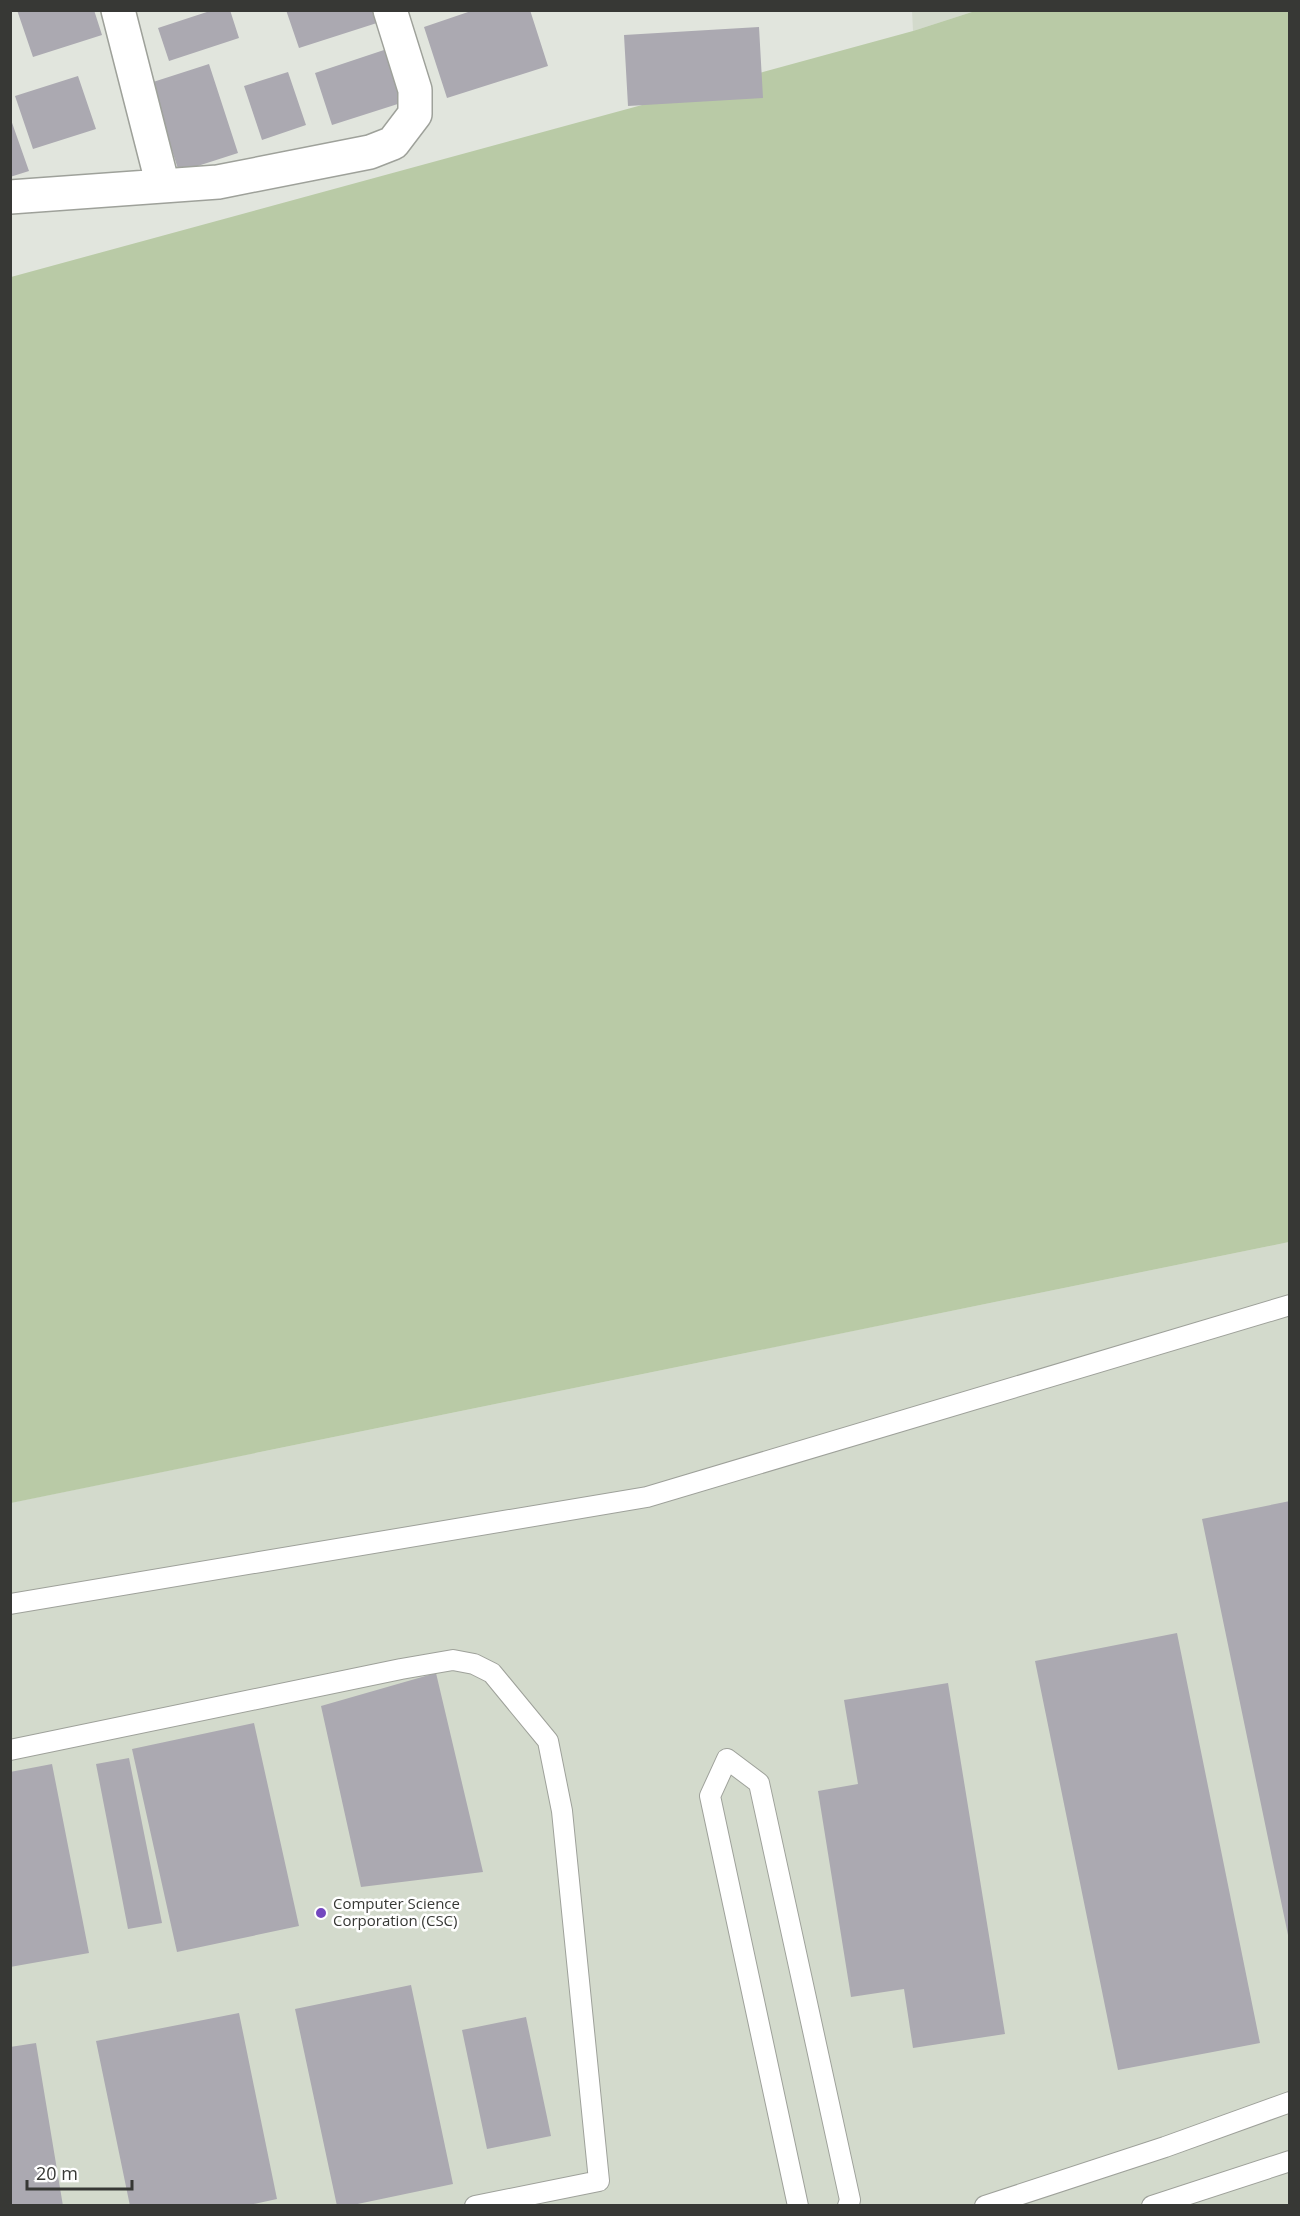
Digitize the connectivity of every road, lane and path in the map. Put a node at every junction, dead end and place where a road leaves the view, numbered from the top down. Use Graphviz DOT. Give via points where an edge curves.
graph roads {
  1 [pos="118,10"];
  2 [pos="390,10"];
  3 [pos="163,186"];
  4 [pos="10,197"];
  5 [pos="1290,1305"];
  6 [pos="10,1604"];
  7 [pos="10,1750"];
  8 [pos="1290,2102"];
  9 [pos="1290,2162"];
  10 [pos="475,2205"];
  11 [pos="798,2205"];
  12 [pos="848,2205"];
  13 [pos="985,2205"];
  14 [pos="1152,2205"];
  1 -- 3 [label="street"];
  2 -- 3 [label="street" via="415,90 415,114 393,143 370,152 218,182"];
  3 -- 4 [label="street"];
  5 -- 6 [label="lane" via="647,1497"];
  7 -- 10 [label="lane" via="453,1660 492,1673 548,1741 562,1811 599,2181"];
  8 -- 13 [label="lane"];
  9 -- 14 [label="lane"];
  11 -- 12 [label="lane" via="710,1796 727,1759 759,1783"];
}
